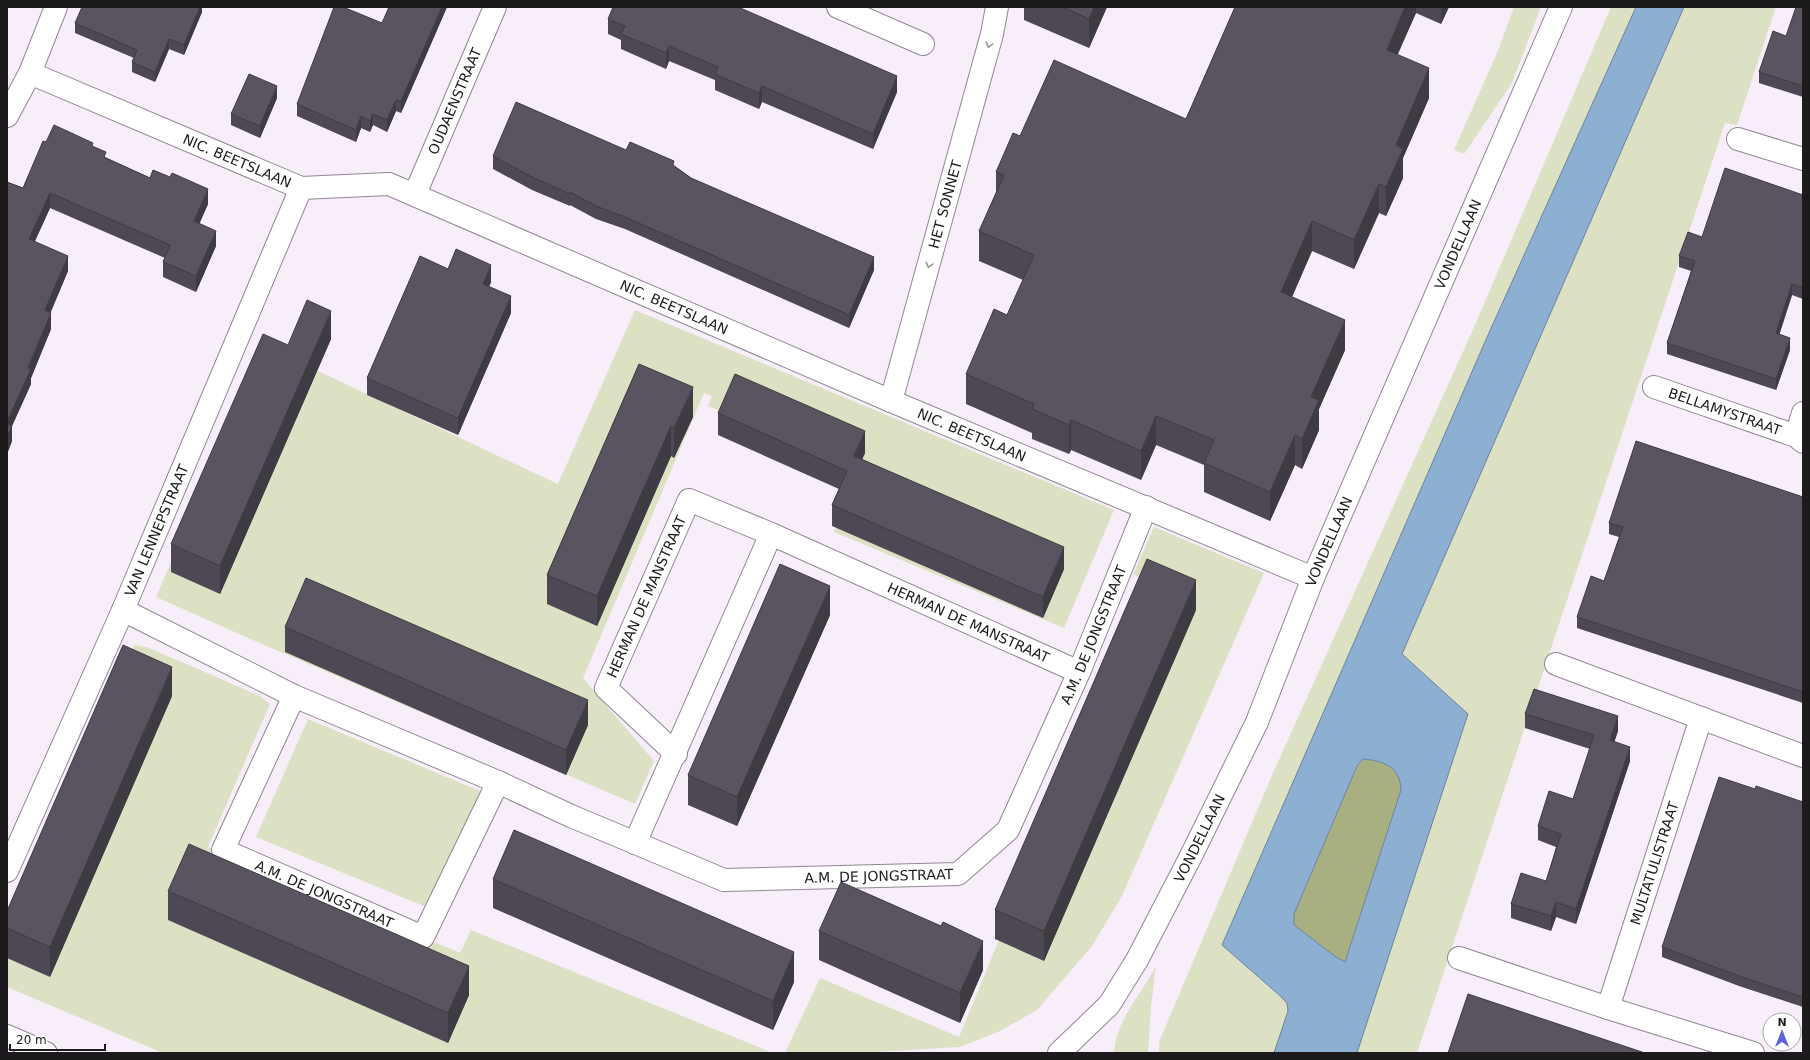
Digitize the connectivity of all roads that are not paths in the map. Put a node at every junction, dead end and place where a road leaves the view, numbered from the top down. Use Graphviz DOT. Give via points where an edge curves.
graph roads {
  1 [pos="56,7"];
  2 [pos="495,7"];
  3 [pos="838,7"];
  4 [pos="997,7"];
  5 [pos="1561,7"];
  6 [pos="923,44"];
  7 [pos="30,73"];
  8 [pos="7,116"];
  9 [pos="1738,139"];
  10 [pos="1803,159"];
  11 [pos="301,188"];
  12 [pos="415,194"];
  13 [pos="1654,388"];
  14 [pos="891,401"];
  15 [pos="1803,414"];
  16 [pos="1799,439"];
  17 [pos="1146,507"];
  18 [pos="771,534"];
  19 [pos="1313,578"];
  20 [pos="123,610"];
  21 [pos="1556,664"];
  22 [pos="1079,672"];
  23 [pos="294,696"];
  24 [pos="1701,718"];
  25 [pos="676,754"];
  26 [pos="1803,756"];
  27 [pos="498,782"];
  28 [pos="635,843"];
  29 [pos="7,871"];
  30 [pos="1458,958"];
  31 [pos="1608,1008"];
  32 [pos="7,1036"];
  33 [pos="1062,1052"];
  34 [pos="46,1053"];
  35 [pos="1753,1053"];
  1 -- 7 [label="street"];
  2 -- 12 [label="street, OUDAENSTRAAT"];
  3 -- 6 [label="street"];
  4 -- 14 [label="street, HET SONNET, one-way" via="992,34"];
  5 -- 19 [label="street, VONDELLAAN"];
  7 -- 8 [label="street"];
  7 -- 11 [label="street, NIC. BEETSLAAN"];
  9 -- 10 [label="street"];
  11 -- 12 [label="street, NIC. BEETSLAAN" via="390,184"];
  11 -- 20 [label="street, VAN LENNEPSTRAAT"];
  12 -- 14 [label="street, NIC. BEETSLAAN"];
  13 -- 16 [label="street, BELLAMYSTRAAT"];
  14 -- 17 [label="street, NIC. BEETSLAAN"];
  15 -- 16 [label="street, BELLAMYSTRAAT"];
  17 -- 19 [label="street, NIC. BEETSLAAN"];
  17 -- 22 [label="street, A.M. DE JONGSTRAAT"];
  18 -- 22 [label="street, HERMAN DE MANSTRAAT"];
  18 -- 25 [label="street"];
  18 -- 25 [label="street, HERMAN DE MANSTRAAT" via="689,500 606,688"];
  19 -- 33 [label="street, VONDELLAAN" via="1257,722 1140,954 1109,1005"];
  20 -- 23 [label="street, A.M. DE JONGSTRAAT"];
  20 -- 29 [label="street, VAN LENNEPSTRAAT"];
  21 -- 24 [label="street"];
  22 -- 28 [label="street, A.M. DE JONGSTRAAT" via="1008,830 958,874 724,880"];
  23 -- 27 [label="street, A.M. DE JONGSTRAAT"];
  23 -- 27 [label="street, A.M. DE JONGSTRAAT" via="223,850 423,937"];
  24 -- 26 [label="street"];
  24 -- 31 [label="street, MULTATULISTRAAT"];
  25 -- 28 [label="street"];
  27 -- 28 [label="street, A.M. DE JONGSTRAAT"];
  30 -- 31 [label="street"];
  31 -- 35 [label="street"];
  32 -- 34 [label="street"];
}
